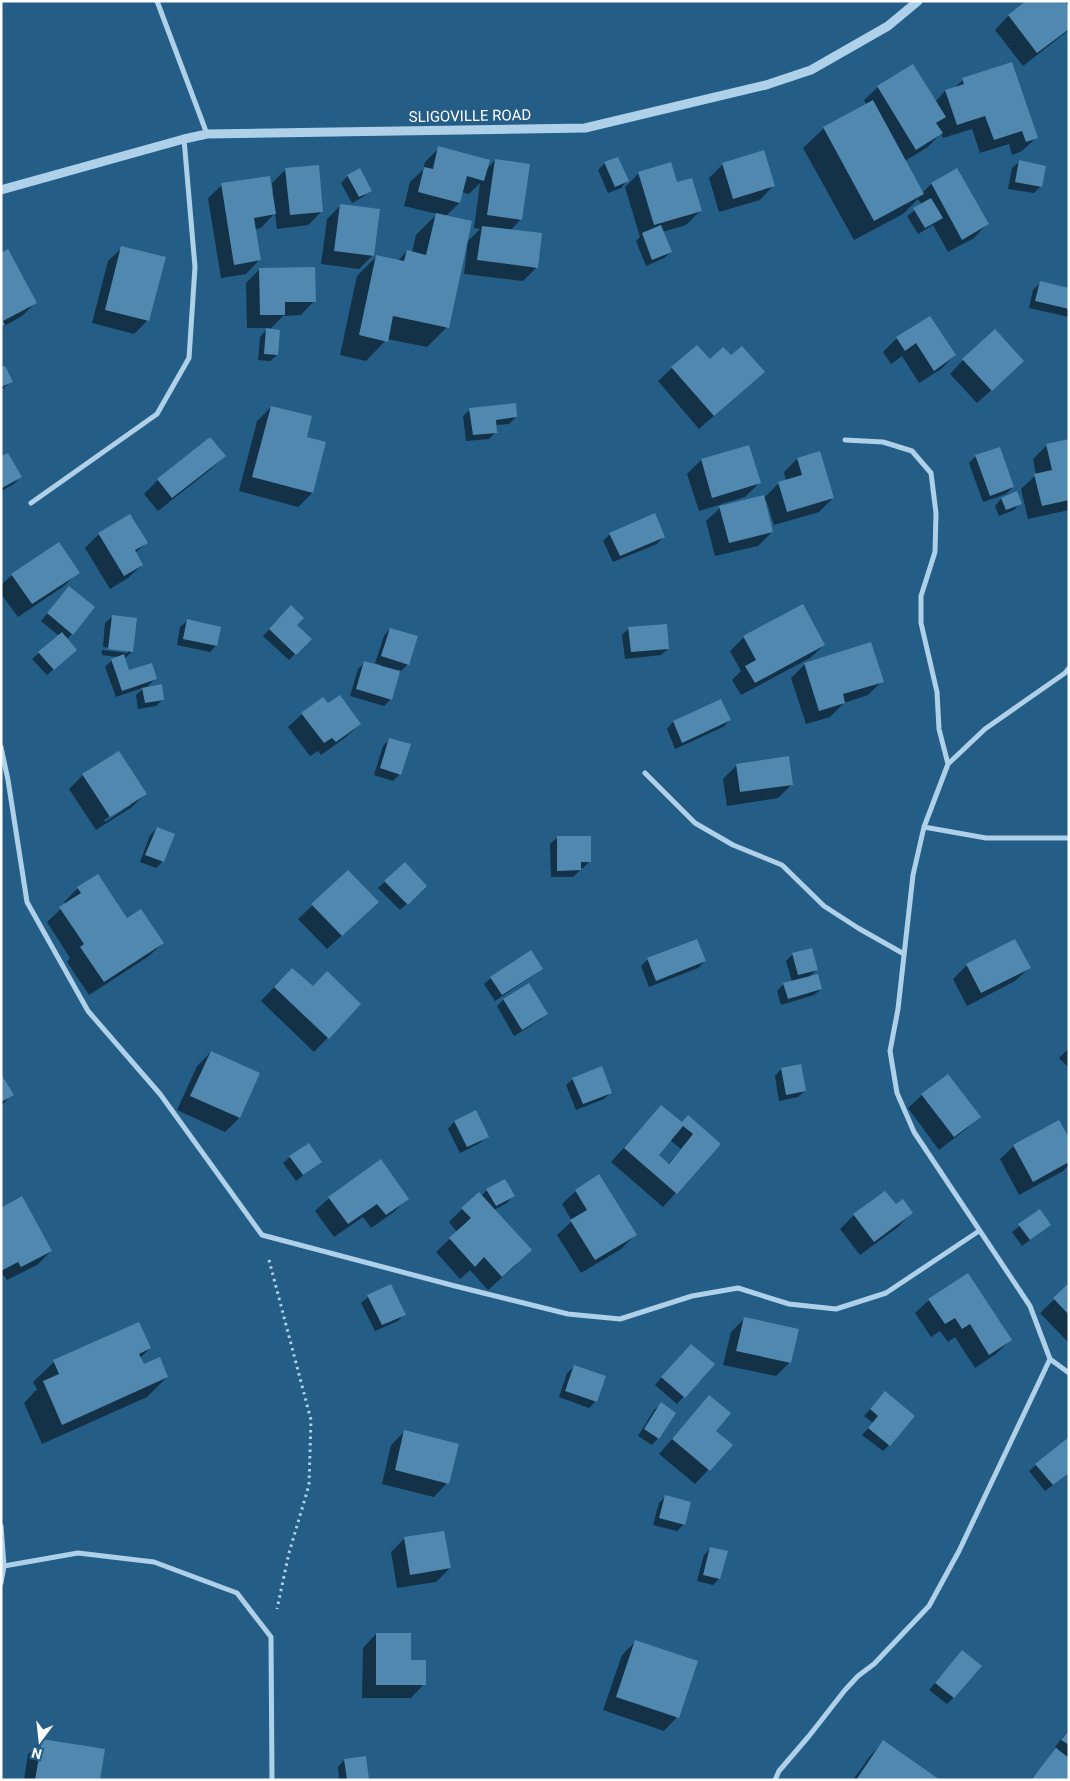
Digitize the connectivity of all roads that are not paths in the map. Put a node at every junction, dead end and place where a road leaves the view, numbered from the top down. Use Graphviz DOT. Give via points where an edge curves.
graph roads {
  1 [pos="156,1"];
  2 [pos="918,1"];
  3 [pos="207,134"];
  4 [pos="184,139"];
  5 [pos="1,190"];
  6 [pos="845,440"];
  7 [pos="31,503"];
  8 [pos="1069,668"];
  9 [pos="1,747"];
  10 [pos="948,764"];
  11 [pos="645,773"];
  12 [pos="924,828"];
  13 [pos="1069,838"];
  14 [pos="904,954"];
  15 [pos="979,1231"];
  16 [pos="1050,1359"];
  17 [pos="1069,1373"];
  18 [pos="1,1526"];
  19 [pos="4,1566"];
  20 [pos="1,1583"];
  21 [pos="272,1780"];
  22 [pos="775,1780"];
  1 -- 3 [label="street"];
  2 -- 3 [label="street, SLIGOVILLE ROAD" via="888,26 811,70 766,85 585,128"];
  3 -- 4 [label="street, SLIGOVILLE ROAD"];
  4 -- 5 [label="street, SLIGOVILLE ROAD"];
  4 -- 7 [label="street" via="195,267 189,358 156,414"];
  6 -- 10 [label="street" via="883,442 912,451 931,473 936,514 935,552 921,596 921,623 937,692 939,729"];
  8 -- 10 [label="street" via="985,729"];
  9 -- 15 [label="street" via="27,902 88,1011 160,1094 262,1235 568,1314 620,1319 692,1296 738,1288 789,1304 836,1308 886,1293"];
  10 -- 12 [label="street"];
  11 -- 14 [label="street" via="695,823 733,845 782,865 824,906"];
  12 -- 13 [label="street" via="986,838"];
  12 -- 14 [label="street" via="913,875"];
  14 -- 15 [label="street" via="890,1051 897,1093 914,1132"];
  15 -- 16 [label="street" via="1030,1306"];
  16 -- 17 [label="street"];
  16 -- 22 [label="street" via="959,1551 929,1606 845,1690"];
  18 -- 19 [label="street"];
  19 -- 20 [label="street"];
  19 -- 21 [label="street" via="78,1553 154,1562 237,1593 272,1637"];
}
